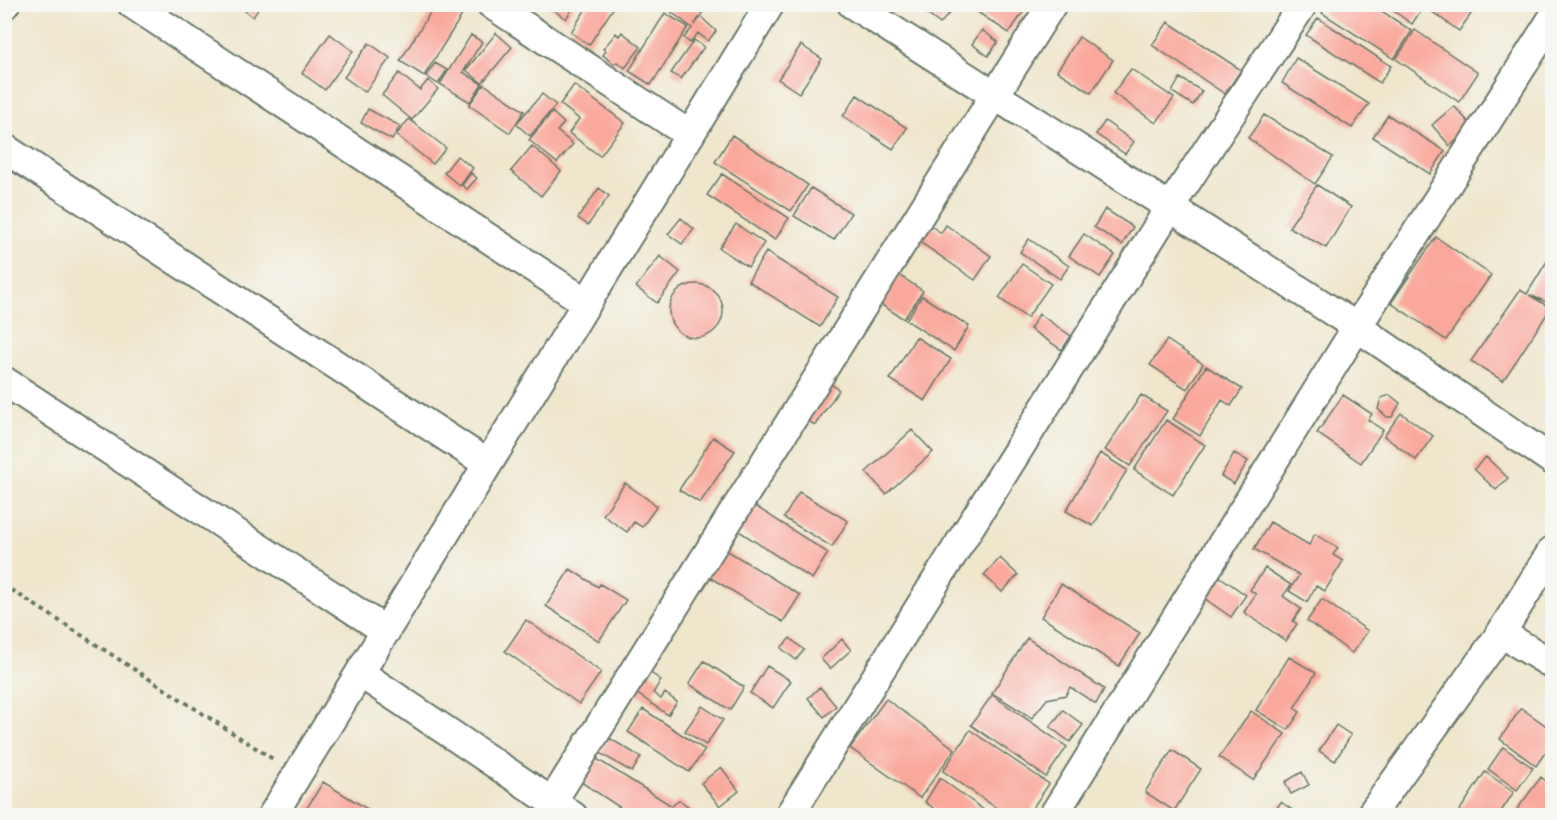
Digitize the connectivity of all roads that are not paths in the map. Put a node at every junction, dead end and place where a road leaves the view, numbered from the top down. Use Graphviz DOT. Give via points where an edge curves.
graph roads {
  1 [pos="132,4"];
  2 [pos="491,4"];
  3 [pos="770,4"];
  4 [pos="852,4"];
  5 [pos="1052,4"];
  6 [pos="1304,4"];
  7 [pos="1552,20"];
  8 [pos="994,95"];
  9 [pos="690,135"];
  10 [pos="4,148"];
  11 [pos="1170,207"];
  12 [pos="587,303"];
  13 [pos="1357,327"];
  14 [pos="4,381"];
  15 [pos="1552,460"];
  16 [pos="488,464"];
  17 [pos="1552,551"];
  18 [pos="386,630"];
  19 [pos="1501,633"];
  20 [pos="1552,664"];
  21 [pos="360,673"];
  22 [pos="563,809"];
  23 [pos="1381,812"];
  24 [pos="272,816"];
  25 [pos="789,816"];
  26 [pos="1053,816"];
  1 -- 12 [label="street"];
  2 -- 9 [label="street"];
  3 -- 9 [label="street"];
  4 -- 8 [label="street"];
  5 -- 8 [label="street"];
  6 -- 11 [label="street"];
  7 -- 13 [label="street"];
  8 -- 11 [label="street"];
  8 -- 22 [label="street"];
  9 -- 12 [label="street"];
  10 -- 16 [label="street"];
  11 -- 13 [label="street"];
  11 -- 25 [label="street"];
  12 -- 16 [label="street"];
  13 -- 15 [label="street"];
  13 -- 26 [label="street"];
  14 -- 18 [label="street"];
  16 -- 18 [label="street"];
  17 -- 19 [label="street"];
  18 -- 21 [label="street"];
  19 -- 20 [label="street"];
  19 -- 23 [label="street"];
  21 -- 22 [label="street"];
  21 -- 24 [label="street"];
}
